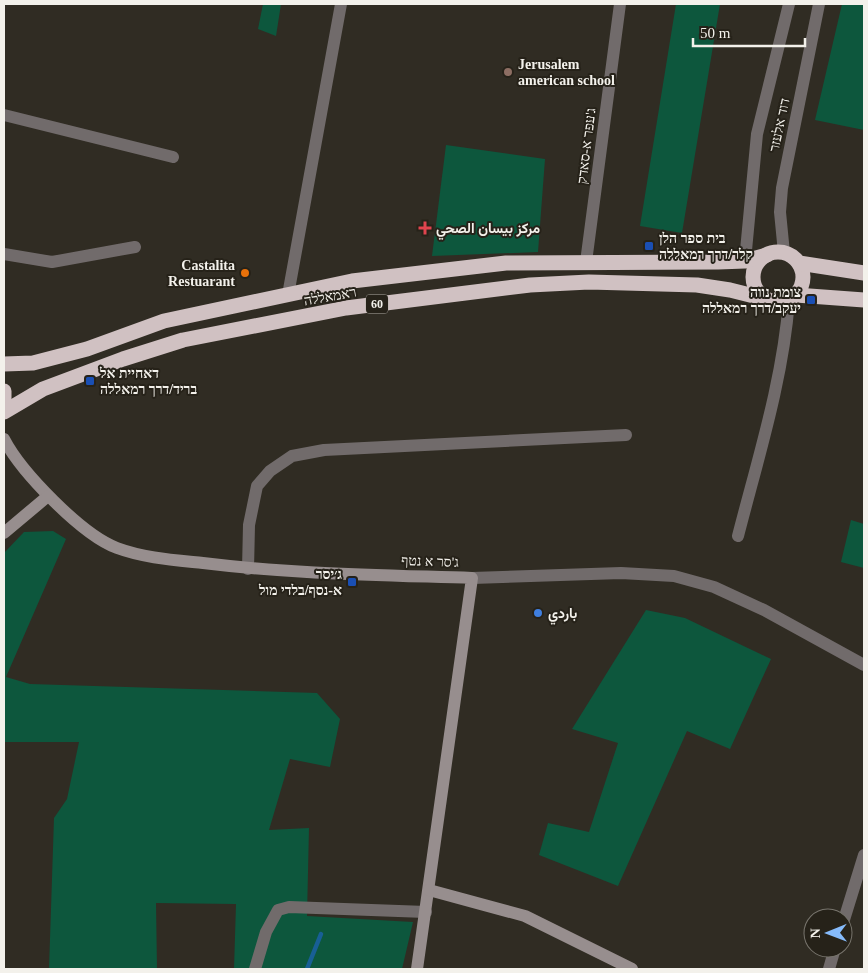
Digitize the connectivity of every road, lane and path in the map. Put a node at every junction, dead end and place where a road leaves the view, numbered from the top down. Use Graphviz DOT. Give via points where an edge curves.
graph roads {
  1 [pos="341,4"];
  2 [pos="620,4"];
  3 [pos="789,4"];
  4 [pos="820,4"];
  5 [pos="4,115"];
  6 [pos="173,157"];
  7 [pos="135,247"];
  8 [pos="784,253"];
  9 [pos="4,254"];
  10 [pos="767,255"];
  11 [pos="745,261"];
  12 [pos="586,262"];
  13 [pos="799,263"];
  14 [pos="864,273"];
  15 [pos="288,294"];
  16 [pos="793,297"];
  17 [pos="766,299"];
  18 [pos="864,300"];
  19 [pos="4,364"];
  20 [pos="4,391"];
  21 [pos="4,406"];
  22 [pos="4,412"];
  23 [pos="626,435"];
  24 [pos="4,439"];
  25 [pos="4,446"];
  26 [pos="14,454"];
  27 [pos="48,496"];
  28 [pos="4,533"];
  29 [pos="738,536"];
  30 [pos="248,569"];
  31 [pos="472,578"];
  32 [pos="864,665"];
  33 [pos="864,856"];
  34 [pos="429,890"];
  35 [pos="848,908"];
  36 [pos="426,912"];
  37 [pos="255,969"];
  38 [pos="417,969"];
  39 [pos="632,969"];
  1 -- 15 [label="street"];
  2 -- 12 [label="street, ג'עפר א-סאדק"];
  3 -- 11 [label="street" via="757,134"];
  4 -- 8 [label="street, דוד אלעזר" via="782,188 780,212"];
  5 -- 6 [label="street"];
  7 -- 9 [label="street" via="52,262"];
  8 -- 10 [label="highway, 60"];
  8 -- 13 [label="highway"];
  10 -- 11 [label="highway, ראמאללה / 60"];
  10 -- 17 [label="highway" via="755,268 754,278 759,294"];
  11 -- 12 [label="highway, ראמאללה / 60"];
  12 -- 15 [label="highway, ראמאללה / 60" via="506,263 352,281"];
  13 -- 14 [label="highway"];
  13 -- 16 [label="highway" via="803,280"];
  15 -- 19 [label="highway, ראמאללה / 60" via="164,321 87,349 33,363"];
  16 -- 17 [label="highway, 60" via="781,302"];
  16 -- 18 [label="highway, 60"];
  16 -- 29 [label="street" via="780,371"];
  17 -- 22 [label="highway, ראמאללה / 60" via="698,286 589,282 530,285 346,308 183,340 43,389"];
  20 -- 21 [label="highway"];
  23 -- 30 [label="street" via="324,450 292,456 270,471 257,486 249,525"];
  24 -- 26 [label="street, ג'סר א נטף"];
  25 -- 26 [label="street, ג'סר א נטף"];
  26 -- 27 [label="street, ג'סר א נטף"];
  27 -- 28 [label="street"];
  27 -- 30 [label="street, ג'סר א נטף" via="89,533 116,548 160,558"];
  30 -- 31 [label="street, ג'סר א נטף"];
  31 -- 32 [label="street, ג'סר א נטף" via="621,573 674,576 714,587 764,610"];
  31 -- 34 [label="street"];
  33 -- 35 [label="street"];
  34 -- 36 [label="street"];
  34 -- 39 [label="street" via="525,916"];
  36 -- 37 [label="street" via="289,907 278,910 266,932"];
  36 -- 38 [label="street"];
}
